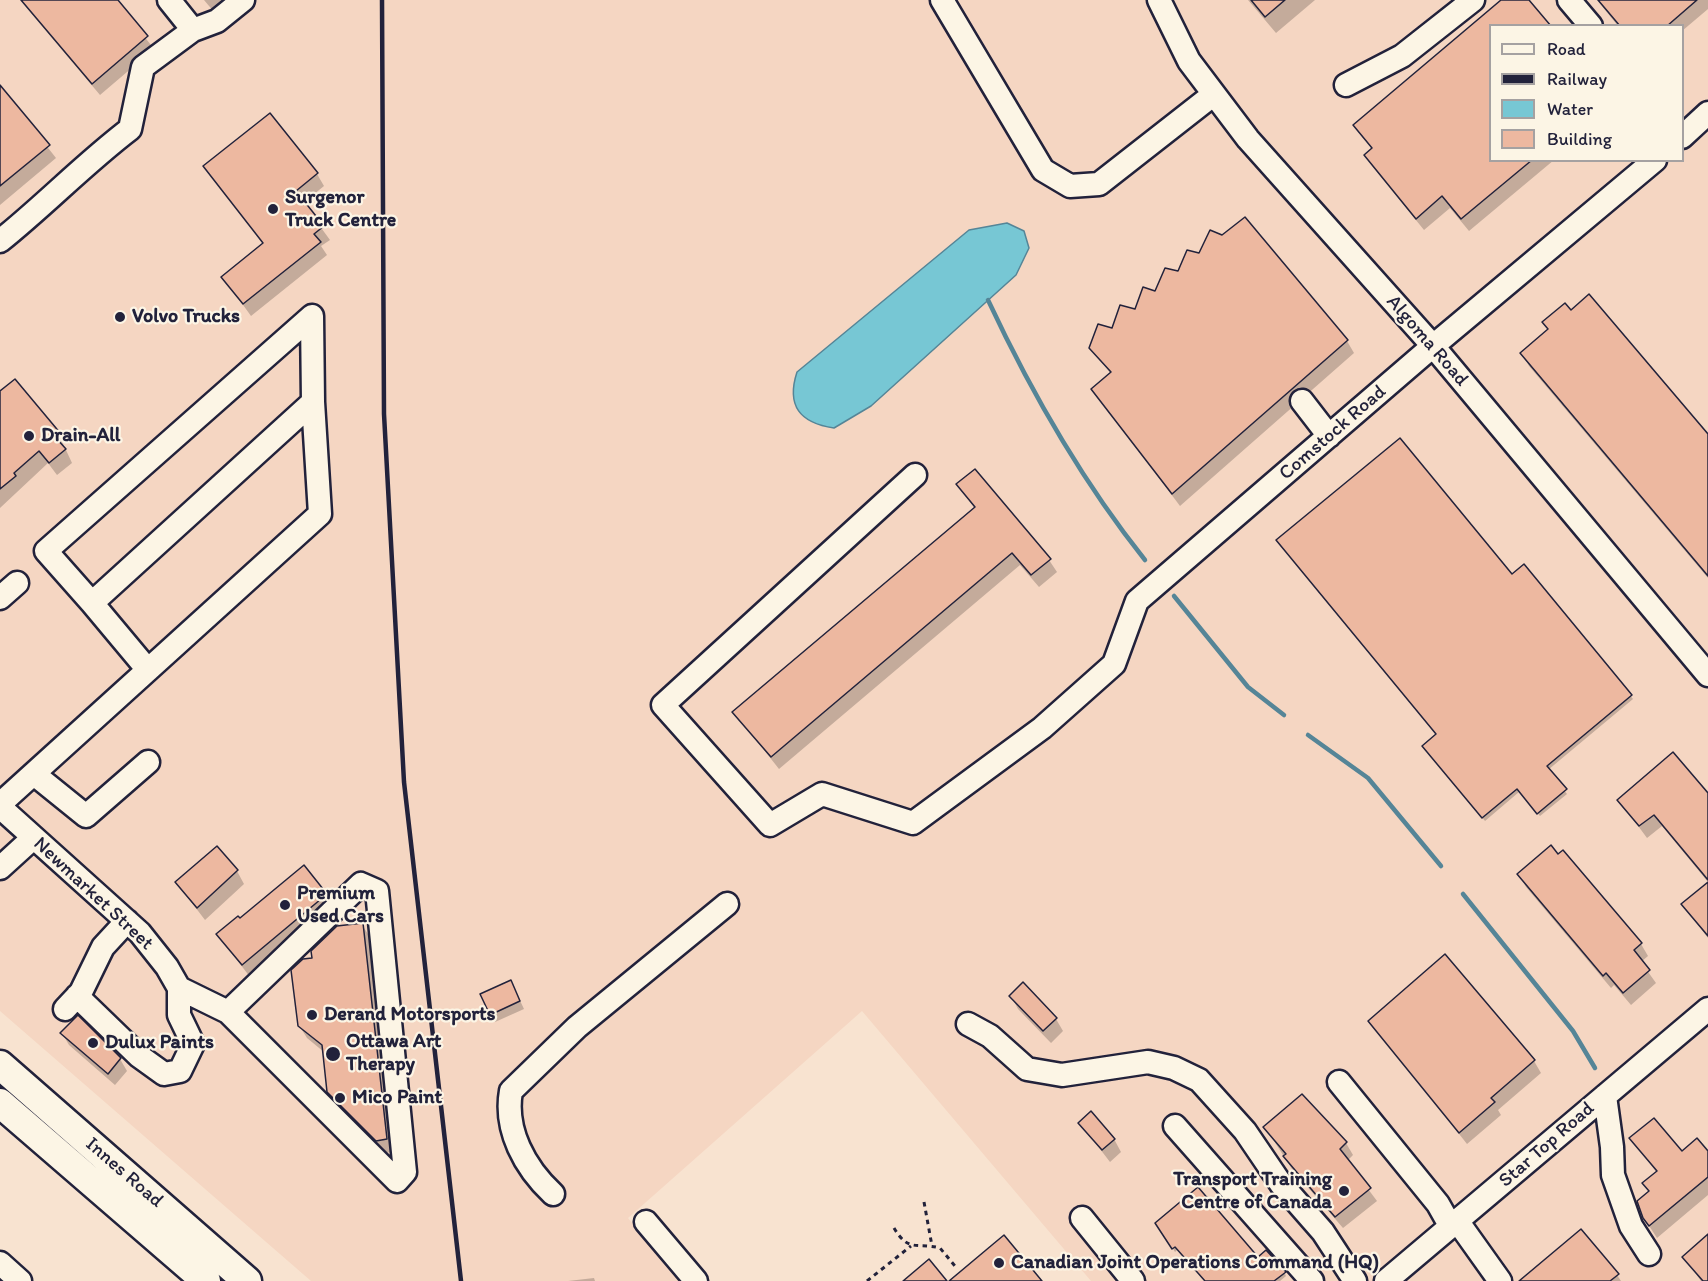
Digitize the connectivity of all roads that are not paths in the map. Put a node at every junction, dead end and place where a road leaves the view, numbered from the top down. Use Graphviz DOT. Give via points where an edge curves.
graph roads {
  1 [pos="169,0"];
  2 [pos="243,0"];
  3 [pos="942,0"];
  4 [pos="1160,0"];
  5 [pos="1473,0"];
  6 [pos="1569,0"];
  7 [pos="1589,24"];
  8 [pos="193,30"];
  9 [pos="1346,85"];
  10 [pos="1214,94"];
  11 [pos="1706,119"];
  12 [pos="1684,136"];
  13 [pos="1653,162"];
  14 [pos="0,241"];
  15 [pos="1433,346"];
  16 [pos="1302,401"];
  17 [pos="313,402"];
  18 [pos="1329,436"];
  19 [pos="915,475"];
  20 [pos="92,603"];
  21 [pos="148,670"];
  22 [pos="1708,675"];
  23 [pos="148,762"];
  24 [pos="34,774"];
  25 [pos="0,806"];
  26 [pos="33,838"];
  27 [pos="0,868"];
  28 [pos="727,904"];
  29 [pos="127,921"];
  30 [pos="179,988"];
  31 [pos="1708,1009"];
  32 [pos="228,1012"];
  33 [pos="968,1024"];
  34 [pos="0,1065"];
  35 [pos="1339,1082"];
  36 [pos="1605,1096"];
  37 [pos="0,1103"];
  38 [pos="1175,1126"];
  39 [pos="553,1194"];
  40 [pos="1082,1218"];
  41 [pos="646,1222"];
  42 [pos="1454,1224"];
  43 [pos="1649,1254"];
  44 [pos="0,1263"];
  45 [pos="1391,1279"];
  46 [pos="20,1281"];
  47 [pos="206,1281"];
  48 [pos="247,1281"];
  49 [pos="696,1281"];
  50 [pos="1133,1281"];
  51 [pos="1312,1281"];
  52 [pos="1355,1281"];
  53 [pos="1500,1281"];
  1 -- 8 [label="street"];
  2 -- 8 [label="street" via="218,21"];
  3 -- 10 [label="street" via="1043,170 1070,186 1099,184"];
  4 -- 10 [label="street, Algoma Road" via="1189,61"];
  5 -- 9 [label="street" via="1402,56"];
  6 -- 7 [label="street"];
  8 -- 14 [label="street" via="143,67 130,129"];
  10 -- 15 [label="street, Algoma Road" via="1248,139"];
  11 -- 12 [label="street"];
  13 -- 15 [label="street, Comstock Road"];
  15 -- 18 [label="street, Comstock Road"];
  15 -- 22 [label="street, Algoma Road"];
  16 -- 18 [label="street"];
  17 -- 20 [label="street"];
  17 -- 20 [label="street" via="312,316 46,551"];
  17 -- 21 [label="street" via="320,514"];
  18 -- 19 [label="street, Comstock Road" via="1137,602 1114,664 1042,728 913,823 822,794 770,825 663,705"];
  20 -- 21 [label="street"];
  21 -- 24 [label="street"];
  23 -- 24 [label="street" via="86,816"];
  24 -- 25 [label="street"];
  25 -- 26 [label="street, Newmarket Street"];
  26 -- 27 [label="street"];
  26 -- 29 [label="street, Newmarket Street"];
  28 -- 39 [label="street" via="577,1028 511,1091 509,1104 516,1141 532,1171"];
  29 -- 30 [label="street, Newmarket Street" via="167,967"];
  29 -- 30 [label="street" via="103,946 71,1002 164,1074 180,1071 193,1044 180,1015"];
  30 -- 32 [label="street"];
  31 -- 36 [label="street, Star Top Road"];
  32 -- 32 [label="street" via="326,1111 397,1181 405,1172 377,891 361,884"];
  33 -- 52 [label="street" via="990,1036 1027,1070 1062,1075 1148,1062 1199,1080 1245,1131"];
  34 -- 48 [label="main road, Innes Road"];
  35 -- 42 [label="street"];
  36 -- 42 [label="street, Star Top Road"];
  36 -- 43 [label="street" via="1613,1175 1631,1226"];
  37 -- 47 [label="main road, Innes Road"];
  38 -- 51 [label="street"];
  40 -- 50 [label="street"];
  41 -- 49 [label="street"];
  42 -- 45 [label="street, Star Top Road"];
  42 -- 53 [label="street"];
  44 -- 46 [label="street"];
}
